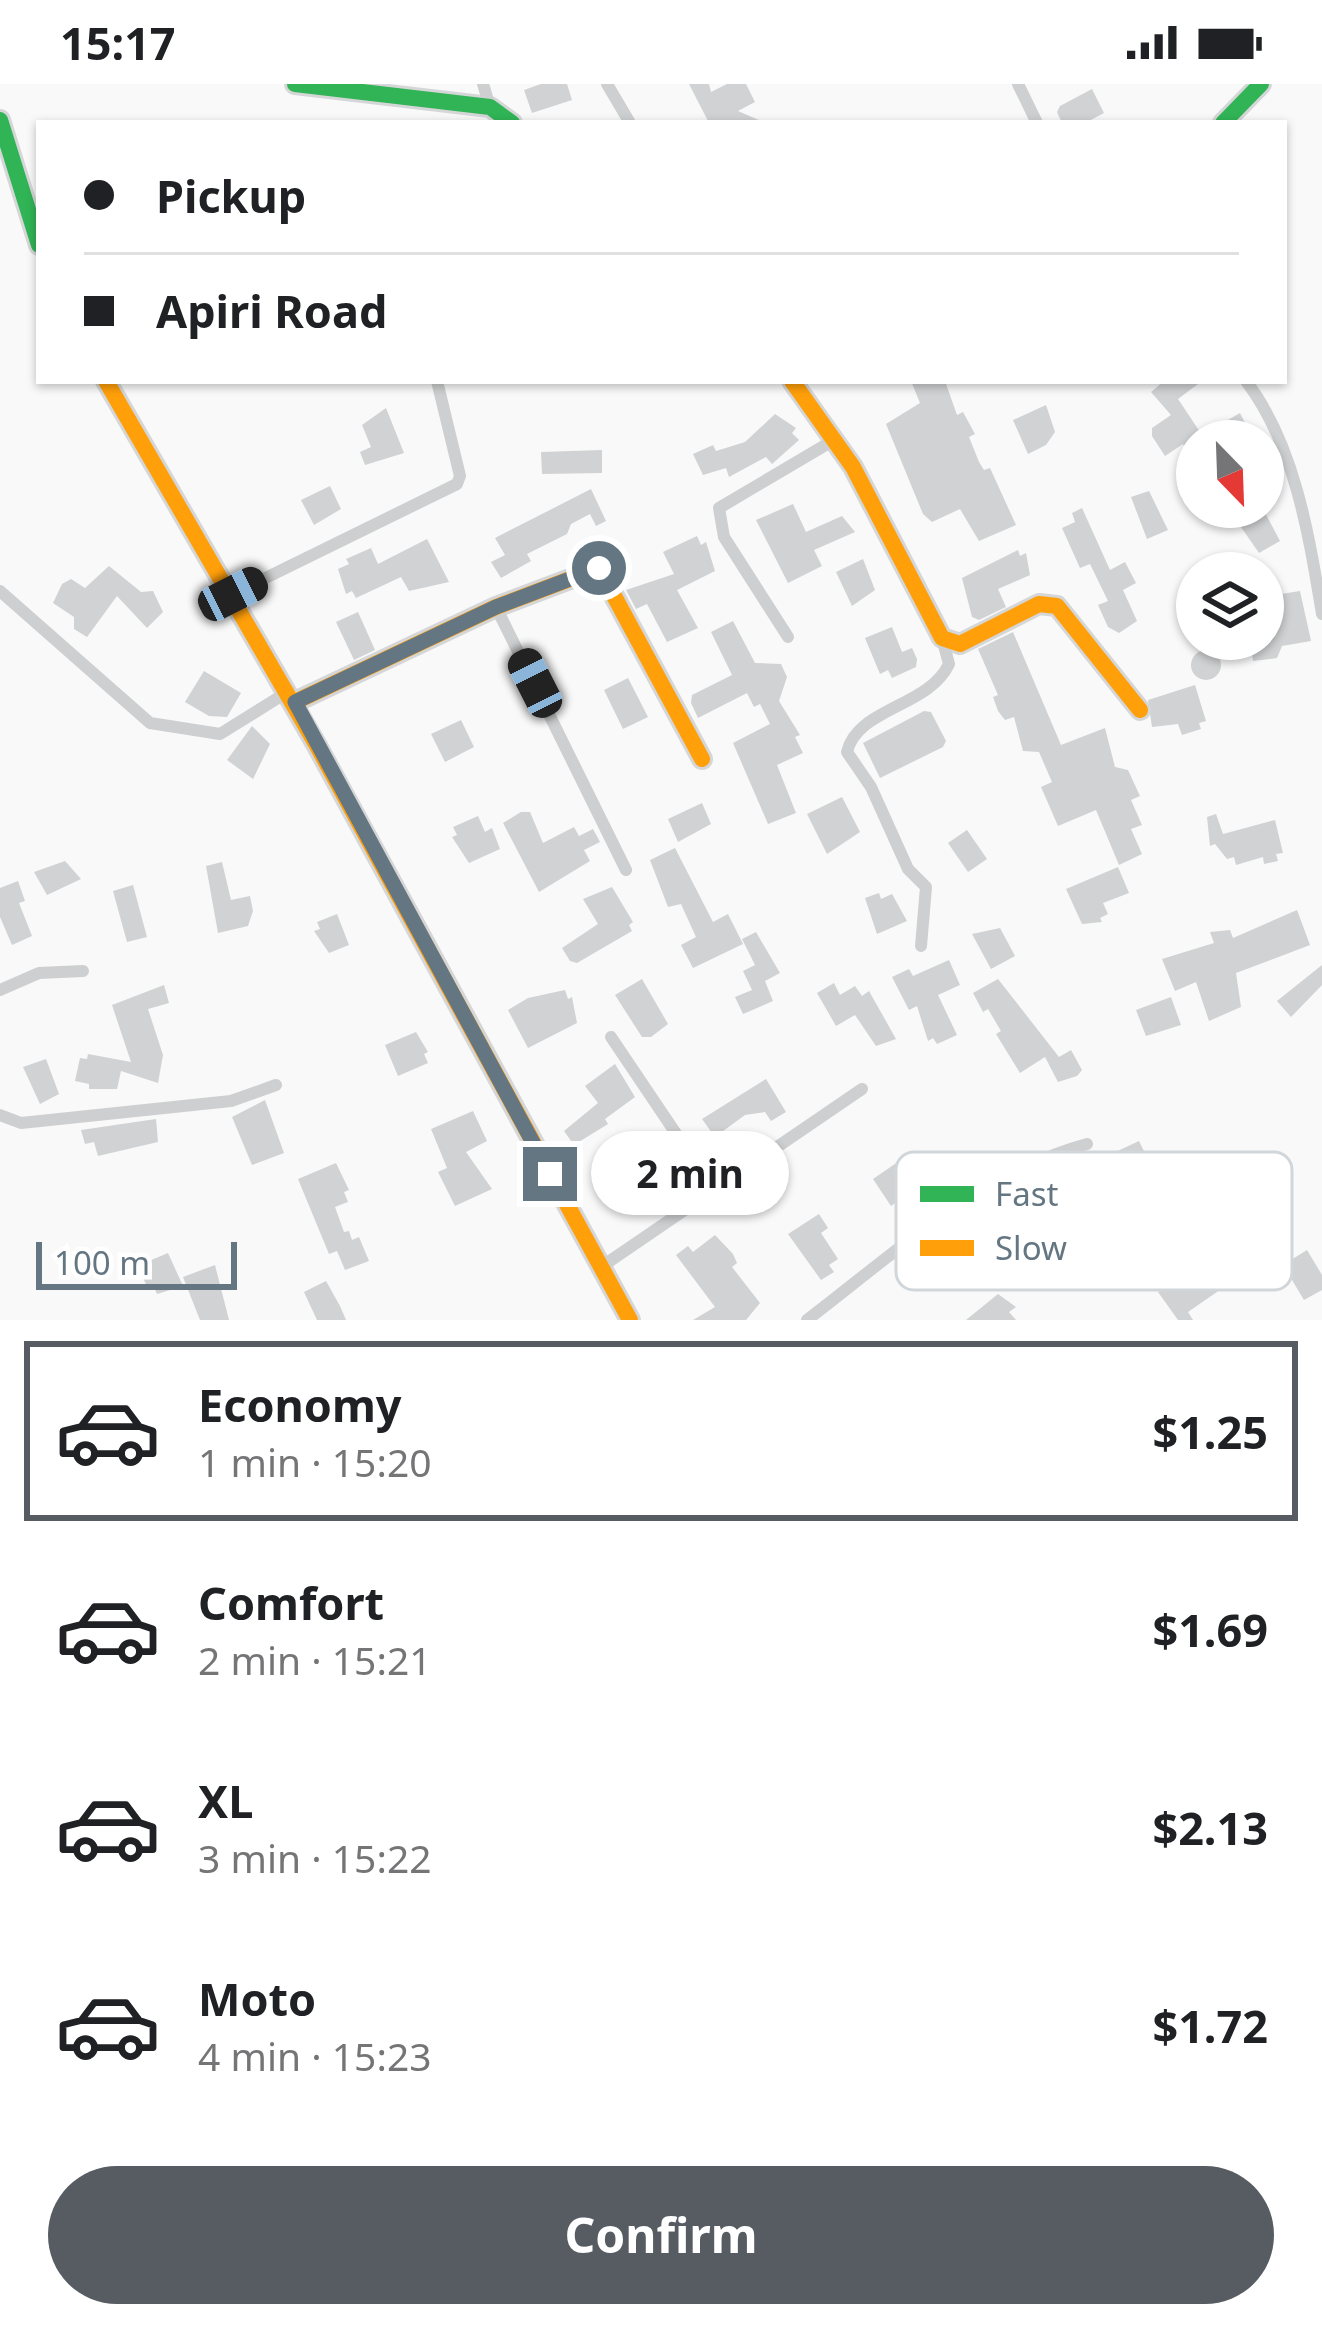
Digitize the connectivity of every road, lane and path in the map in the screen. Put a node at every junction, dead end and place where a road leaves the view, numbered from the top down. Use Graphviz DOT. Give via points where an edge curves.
graph roads {
  1 [pos="483,84"];
  2 [pos="607,84"];
  3 [pos="1018,84"];
  4 [pos="1261,84"];
  5 [pos="303,85"];
  6 [pos="490,107"];
  7 [pos="0,120"];
  8 [pos="508,120"];
  9 [pos="628,120"];
  10 [pos="1036,120"];
  11 [pos="1226,120"];
  12 [pos="36,234"];
  13 [pos="108,384"];
  14 [pos="438,384"];
  15 [pos="794,384"];
  16 [pos="1248,384"];
  17 [pos="834,440"];
  18 [pos="0,591"];
  19 [pos="233,594"];
  20 [pos="496,607"];
  21 [pos="1322,614"];
  22 [pos="788,638"];
  23 [pos="942,638"];
  24 [pos="292,697"];
  25 [pos="1140,710"];
  26 [pos="702,759"];
  27 [pos="626,870"];
  28 [pos="922,946"];
  29 [pos="83,970"];
  30 [pos="0,990"];
  31 [pos="611,1037"];
  32 [pos="276,1085"];
  33 [pos="862,1089"];
  34 [pos="0,1115"];
  35 [pos="1087,1144"];
  36 [pos="1064,1152"];
  37 [pos="714,1190"];
  38 [pos="896,1248"];
  39 [pos="604,1265"];
  40 [pos="630,1320"];
  41 [pos="807,1320"];
  1 -- 6 [label="street"];
  2 -- 9 [label="street"];
  3 -- 10 [label="street"];
  4 -- 11 [label="street"];
  5 -- 6 [label="street"];
  6 -- 8 [label="street"];
  7 -- 12 [label="street"];
  13 -- 19 [label="street"];
  14 -- 19 [label="street" via="457,484"];
  15 -- 17 [label="street"];
  16 -- 21 [label="street" via="1275,430 1312,547"];
  17 -- 22 [label="street" via="719,508 724,537"];
  17 -- 23 [label="street"];
  18 -- 24 [label="street" via="150,723 220,734"];
  19 -- 24 [label="street"];
  20 -- 24 [label="street"];
  20 -- 26 [label="street" via="599,568"];
  20 -- 27 [label="street"];
  23 -- 25 [label="street" via="960,644 1039,604 1057,606"];
  23 -- 28 [label="street" via="944,676 864,727 847,752 899,854 926,887"];
  24 -- 39 [label="street"];
  29 -- 30 [label="street" via="39,973"];
  31 -- 37 [label="street"];
  32 -- 34 [label="street" via="231,1101 21,1124"];
  33 -- 37 [label="street"];
  35 -- 36 [label="street"];
  37 -- 39 [label="street"];
  38 -- 41 [label="street"];
  39 -- 40 [label="street"];
}
